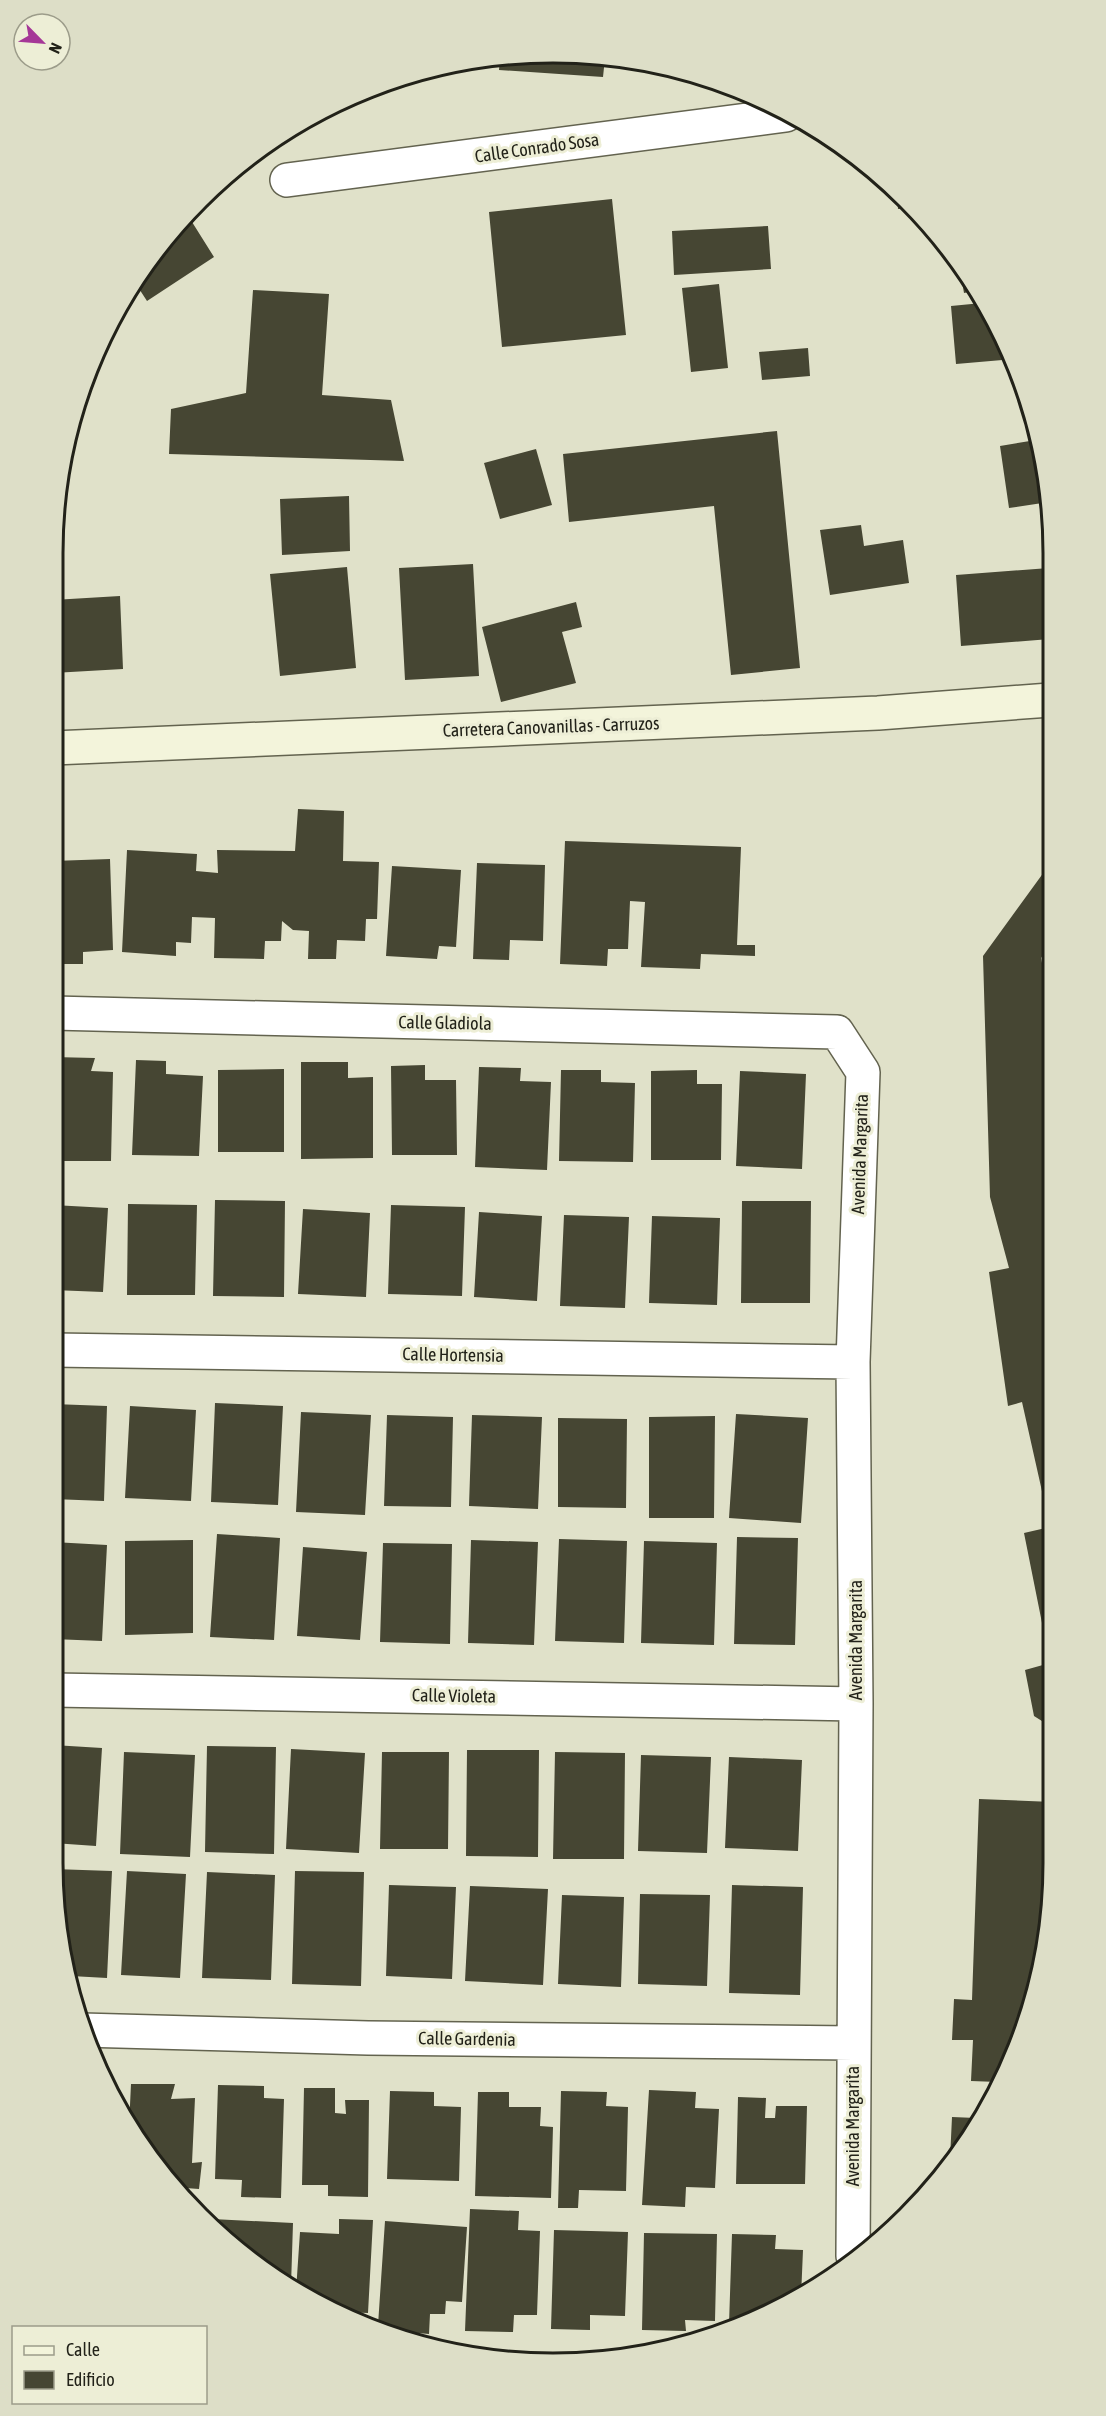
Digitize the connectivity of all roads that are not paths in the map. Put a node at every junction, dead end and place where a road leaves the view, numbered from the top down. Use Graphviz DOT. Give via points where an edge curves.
graph roads {
  1 [pos="775,116"];
  2 [pos="287,180"];
  3 [pos="1043,701"];
  4 [pos="63,748"];
  5 [pos="63,1013"];
  6 [pos="837,1032"];
  7 [pos="63,1350"];
  8 [pos="853,1362"];
  9 [pos="63,1690"];
  10 [pos="856,1704"];
  11 [pos="92,2030"];
  12 [pos="853,2043"];
  13 [pos="853,2250"];
  1 -- 2 [label="street, Calle Conrado Sosa"];
  3 -- 4 [label="street, Carretera Canovanillas - Carruzos" via="878,713"];
  5 -- 6 [label="street, Calle Gladiola"];
  6 -- 8 [label="street, Avenida Margarita" via="863,1072"];
  7 -- 8 [label="street, Calle Hortensia"];
  8 -- 10 [label="street, Avenida Margarita"];
  9 -- 10 [label="street, Calle Violeta"];
  10 -- 12 [label="street, Avenida Margarita"];
  11 -- 12 [label="street, Calle Gardenia" via="368,2038"];
  12 -- 13 [label="street, Avenida Margarita"];
}
